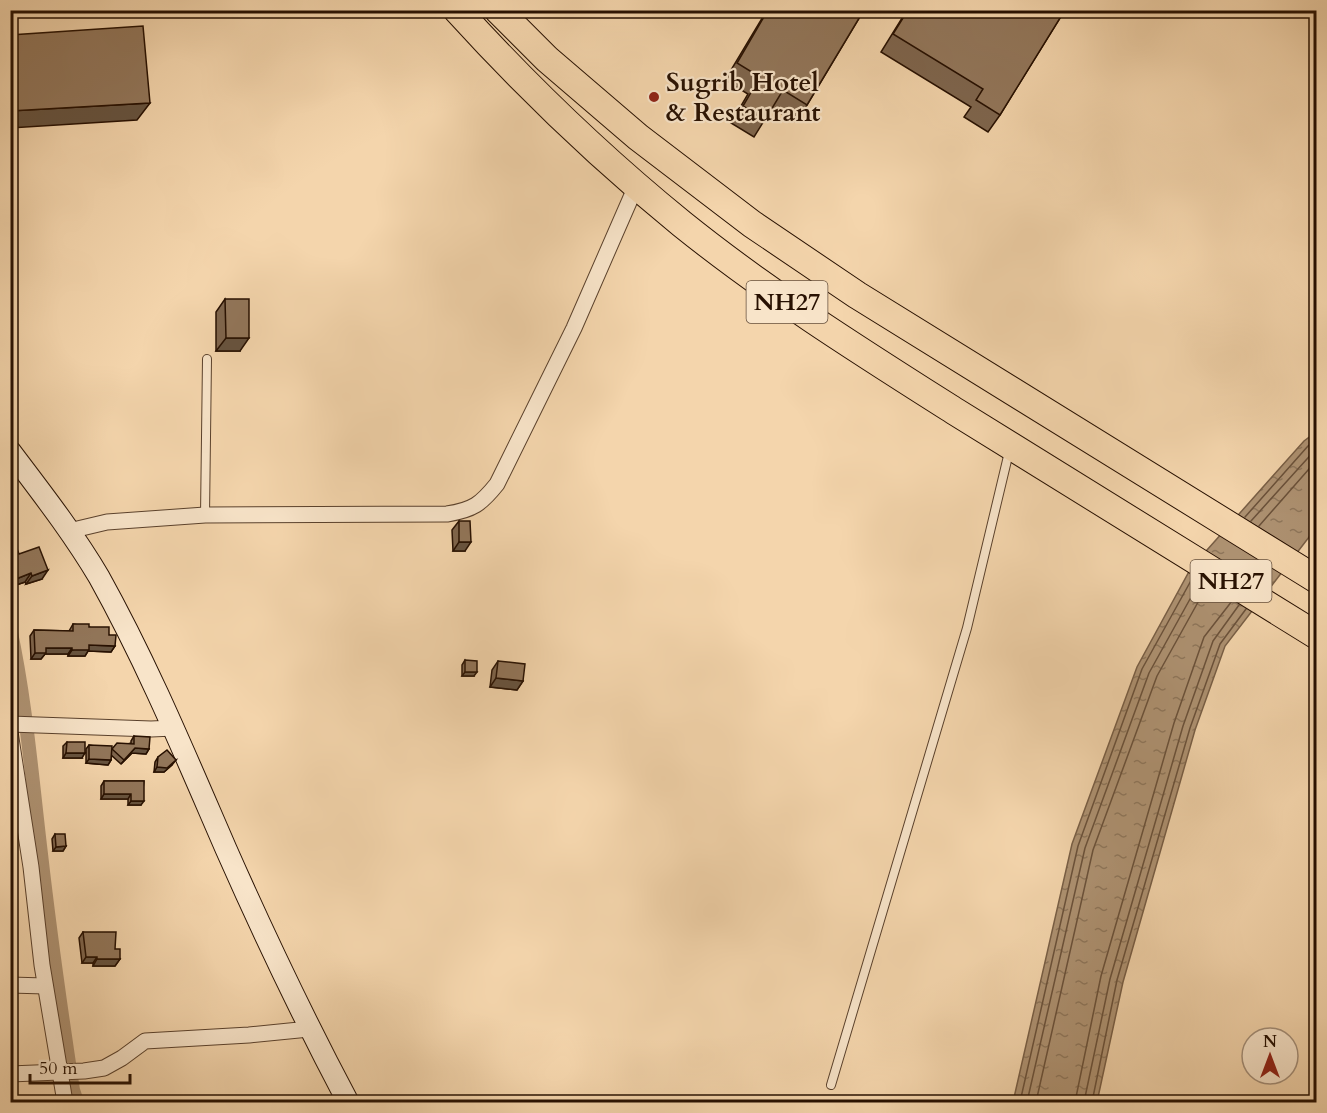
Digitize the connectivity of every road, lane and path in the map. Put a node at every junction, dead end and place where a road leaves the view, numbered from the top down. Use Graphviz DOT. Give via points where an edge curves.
graph roads {
  1 [pos="457,10"];
  2 [pos="498,10"];
  3 [pos="636,186"];
  4 [pos="207,359"];
  5 [pos="1011,446"];
  6 [pos="10,451"];
  7 [pos="205,516"];
  8 [pos="69,531"];
  9 [pos="1317,579"];
  10 [pos="1309,630"];
  11 [pos="10,723"];
  12 [pos="174,728"];
  13 [pos="10,732"];
  14 [pos="10,985"];
  15 [pos="45,986"];
  16 [pos="309,1029"];
  17 [pos="62,1072"];
  18 [pos="10,1074"];
  19 [pos="831,1085"];
  20 [pos="65,1102"];
  21 [pos="348,1102"];
  1 -- 3 [label="highway, NH27" via="565,121"];
  2 -- 9 [label="highway, NH27" via="638,137 752,224 857,295"];
  3 -- 5 [label="highway, NH27" via="806,316"];
  3 -- 7 [label="street" via="574,328 497,484 484,501 466,511 447,514"];
  4 -- 7 [label="lane"];
  5 -- 10 [label="highway, NH27"];
  5 -- 19 [label="lane" via="967,628"];
  6 -- 8 [label="street"];
  7 -- 8 [label="street" via="107,522"];
  8 -- 12 [label="street" via="144,661"];
  11 -- 12 [label="street"];
  12 -- 16 [label="street"];
  13 -- 15 [label="street"];
  14 -- 15 [label="street"];
  15 -- 17 [label="street"];
  16 -- 17 [label="street" via="145,1041 104,1068"];
  16 -- 21 [label="street"];
  17 -- 18 [label="street"];
  17 -- 20 [label="street"];
}
